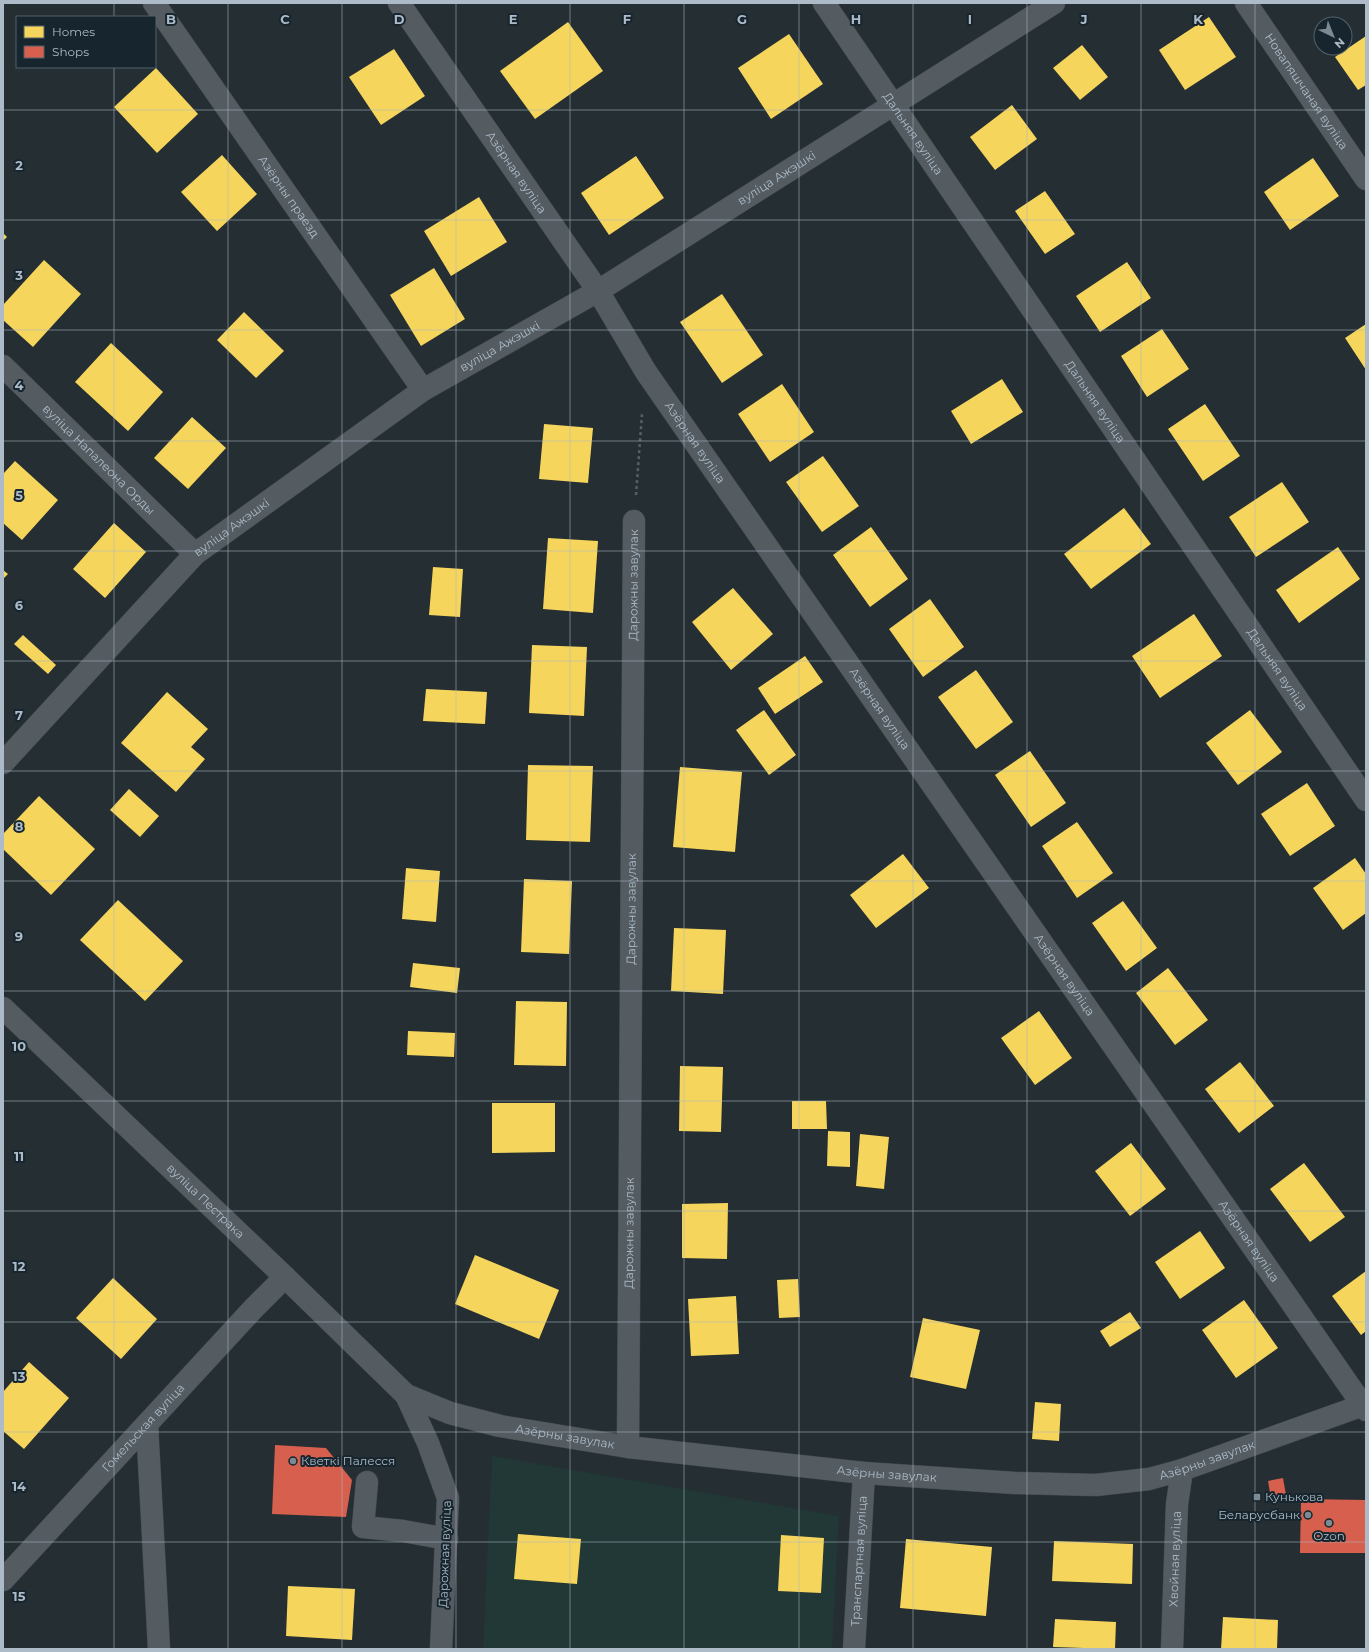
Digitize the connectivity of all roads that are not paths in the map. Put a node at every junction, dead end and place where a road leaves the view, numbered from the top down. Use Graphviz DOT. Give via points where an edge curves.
graph roads {
  1 [pos="154,3"];
  2 [pos="399,3"];
  3 [pos="824,3"];
  4 [pos="1054,3"];
  5 [pos="1246,3"];
  6 [pos="894,105"];
  7 [pos="1366,179"];
  8 [pos="598,291"];
  9 [pos="3,366"];
  10 [pos="423,390"];
  11 [pos="634,521"];
  12 [pos="195,554"];
  13 [pos="3,763"];
  14 [pos="1366,800"];
  15 [pos="3,1008"];
  16 [pos="285,1277"];
  17 [pos="406,1395"];
  18 [pos="1365,1407"];
  19 [pos="147,1424"];
  20 [pos="628,1447"];
  21 [pos="1182,1470"];
  22 [pos="864,1472"];
  23 [pos="367,1482"];
  24 [pos="447,1539"];
  25 [pos="3,1580"];
  26 [pos="159,1649"];
  27 [pos="441,1649"];
  28 [pos="854,1649"];
  29 [pos="1172,1649"];
  1 -- 10 [label="street, Азёрны праезд"];
  2 -- 8 [label="street, Азёрная вуліца"];
  3 -- 6 [label="street, Дальняя вуліца"];
  4 -- 6 [label="street, вуліца Ажэшкі"];
  5 -- 7 [label="street, Новапяшчаная вуліца"];
  6 -- 8 [label="street, вуліца Ажэшкі"];
  6 -- 14 [label="street, Дальняя вуліца"];
  8 -- 10 [label="street, вуліца Ажэшкі"];
  8 -- 18 [label="street, Азёрная вуліца" via="646,372"];
  9 -- 12 [label="street, вуліца Напалеона Орды"];
  10 -- 12 [label="street, вуліца Ажэшкі"];
  11 -- 20 [label="street, Дарожны завулак"];
  12 -- 13 [label="street, вуліца Ажэшкі"];
  15 -- 16 [label="street, вуліца Пестрака"];
  16 -- 17 [label="street, вуліца Пестрака"];
  16 -- 19 [label="street, Гомельская вуліца" via="252,1309"];
  17 -- 20 [label="street, Азёрны завулак" via="450,1413 500,1426"];
  17 -- 24 [label="street, Дарожная вуліца" via="428,1443 448,1498"];
  18 -- 21 [label="street, Азёрны завулак"];
  19 -- 25 [label="street, Гомельская вуліца"];
  19 -- 26 [label="street"];
  20 -- 22 [label="street, Азёрны завулак"];
  21 -- 22 [label="street, Азёрны завулак" via="1149,1479 1096,1485 1015,1483"];
  21 -- 29 [label="street, Хвойная вуліца" via="1178,1504"];
  22 -- 28 [label="street, Транспартная вуліца"];
  23 -- 24 [label="street" via="363,1527"];
  24 -- 27 [label="street, Дарожная вуліца"];
}
